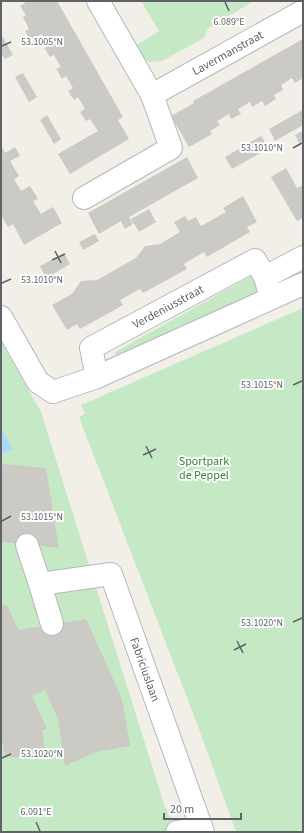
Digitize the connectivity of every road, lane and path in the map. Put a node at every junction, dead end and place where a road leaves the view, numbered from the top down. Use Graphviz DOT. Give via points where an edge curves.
graph roads {
  1 [pos="98,1"];
  2 [pos="303,11"];
  3 [pos="152,95"];
  4 [pos="84,198"];
  5 [pos="303,257"];
  6 [pos="265,277"];
  7 [pos="303,284"];
  8 [pos="271,298"];
  9 [pos="1,317"];
  10 [pos="97,377"];
  11 [pos="27,545"];
  12 [pos="40,584"];
  13 [pos="52,624"];
  14 [pos="202,830"];
  15 [pos="177,832"];
  1 -- 3 [label="street"];
  2 -- 3 [label="street, Lavermanstraat"];
  3 -- 4 [label="street" via="170,148"];
  5 -- 6 [label="street"];
  6 -- 8 [label="street, Verdeniusstraat"];
  6 -- 10 [label="street, Verdeniusstraat" via="255,260 91,348"];
  7 -- 8 [label="street"];
  8 -- 10 [label="street"];
  9 -- 10 [label="street" via="38,382 53,392"];
  11 -- 12 [label="street"];
  12 -- 13 [label="street"];
  12 -- 14 [label="street, Fabriciuslaan" via="111,574"];
  14 -- 15 [label="street"];
}
